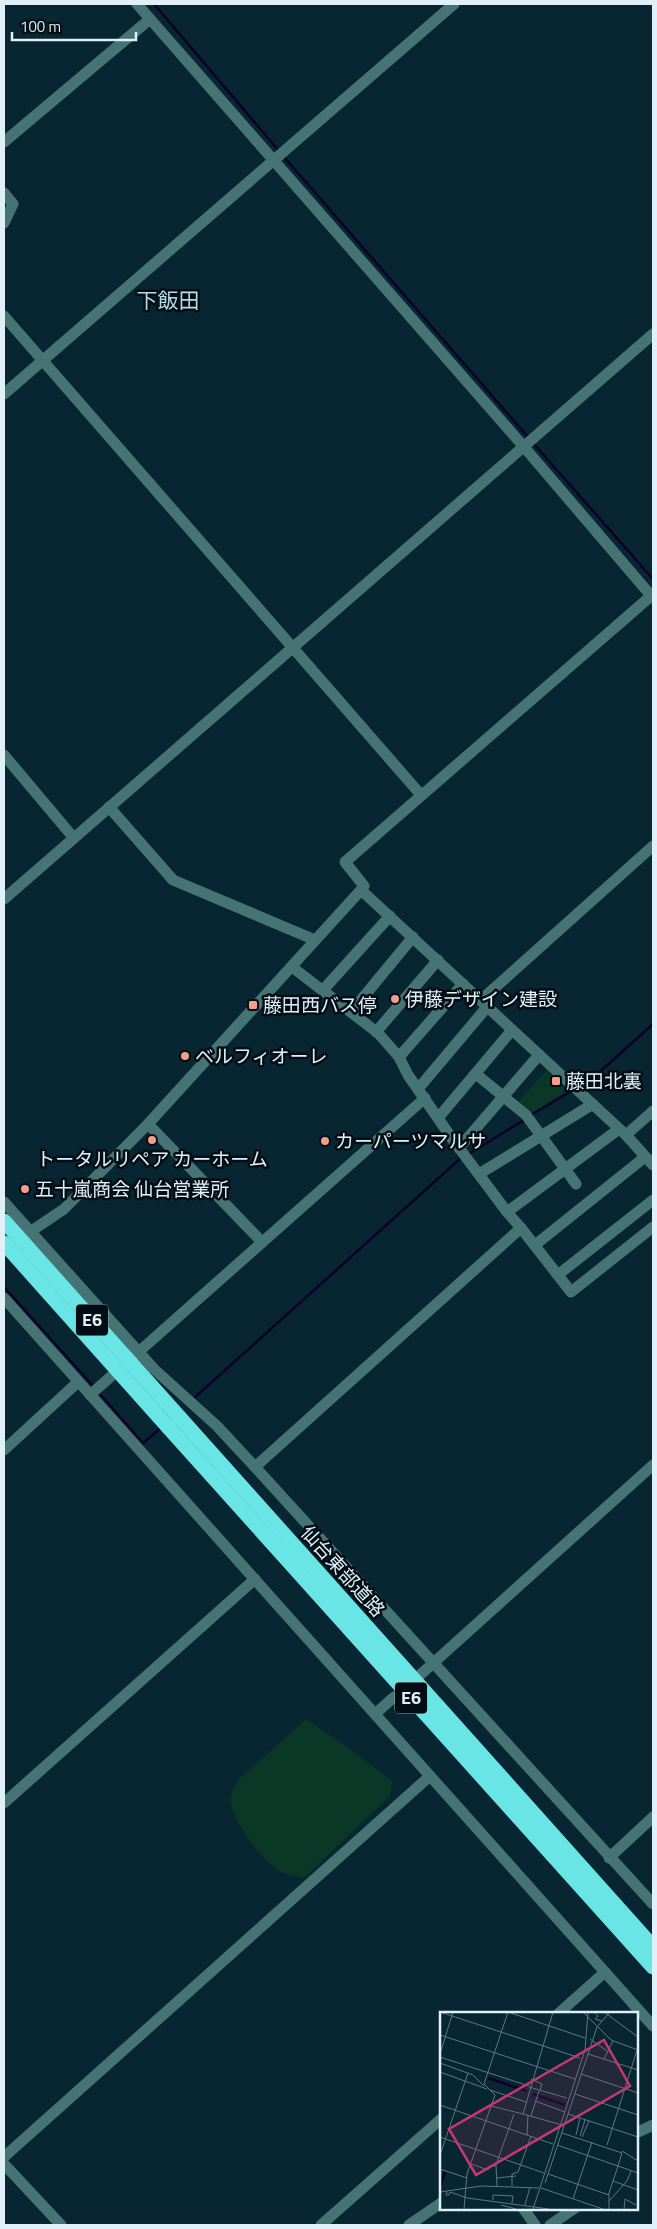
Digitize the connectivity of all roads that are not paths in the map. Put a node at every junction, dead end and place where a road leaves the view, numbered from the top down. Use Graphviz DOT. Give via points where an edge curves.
graph roads {
  1 [pos="137,4"];
  2 [pos="454,4"];
  3 [pos="150,19"];
  4 [pos="4,142"];
  5 [pos="279,156"];
  6 [pos="4,193"];
  7 [pos="4,223"];
  8 [pos="4,316"];
  9 [pos="653,334"];
  10 [pos="42,361"];
  11 [pos="4,394"];
  12 [pos="528,443"];
  13 [pos="652,597"];
  14 [pos="292,648"];
  15 [pos="4,755"];
  16 [pos="421,795"];
  17 [pos="109,807"];
  18 [pos="73,837"];
  19 [pos="653,846"];
  20 [pos="361,890"];
  21 [pos="4,899"];
  22 [pos="390,916"];
  23 [pos="413,937"];
  24 [pos="315,940"];
  25 [pos="438,960"];
  26 [pos="292,967"];
  27 [pos="463,984"];
  28 [pos="322,990"];
  29 [pos="484,1003"];
  30 [pos="351,1012"];
  31 [pos="512,1030"];
  32 [pos="376,1032"];
  33 [pos="539,1055"];
  34 [pos="399,1057"];
  35 [pos="476,1074"];
  36 [pos="421,1093"];
  37 [pos="502,1096"];
  38 [pos="593,1104"];
  39 [pos="653,1111"];
  40 [pos="438,1118"];
  41 [pos="148,1124"];
  42 [pos="622,1132"];
  43 [pos="542,1136"];
  44 [pos="464,1154"];
  45 [pos="649,1161"];
  46 [pos="566,1168"];
  47 [pos="479,1174"];
  48 [pos="576,1184"];
  49 [pos="653,1200"];
  50 [pos="4,1202"];
  51 [pos="507,1212"];
  52 [pos="4,1221"];
  53 [pos="653,1227"];
  54 [pos="521,1228"];
  55 [pos="31,1233"];
  56 [pos="262,1242"];
  57 [pos="4,1245"];
  58 [pos="535,1245"];
  59 [pos="559,1274"];
  60 [pos="4,1298"];
  61 [pos="138,1352"];
  62 [pos="78,1382"];
  63 [pos="94,1391"];
  64 [pos="174,1423"];
  65 [pos="4,1450"];
  66 [pos="653,1465"];
  67 [pos="255,1467"];
  68 [pos="255,1579"];
  69 [pos="433,1664"];
  70 [pos="420,1675"];
  71 [pos="394,1697"];
  72 [pos="375,1714"];
  73 [pos="430,1776"];
  74 [pos="4,1803"];
  75 [pos="653,1817"];
  76 [pos="609,1858"];
  77 [pos="653,1904"];
  78 [pos="653,1947"];
  79 [pos="653,1967"];
  80 [pos="605,1972"];
  81 [pos="561,2012"];
  82 [pos="653,2026"];
  83 [pos="440,2119"];
  84 [pos="653,2125"];
  85 [pos="637,2133"];
  86 [pos="4,2157"];
  87 [pos="4,2164"];
  88 [pos="440,2204"];
  89 [pos="524,2209"];
  90 [pos="574,2209"];
  91 [pos="61,2225"];
  92 [pos="321,2225"];
  93 [pos="409,2225"];
  94 [pos="534,2225"];
  95 [pos="550,2225"];
  1 -- 3 [label="street"];
  2 -- 5 [label="street"];
  3 -- 4 [label="street"];
  3 -- 5 [label="street"];
  5 -- 10 [label="street"];
  5 -- 12 [label="street"];
  6 -- 7 [label="street" via="13,204"];
  8 -- 10 [label="street"];
  9 -- 12 [label="street"];
  10 -- 11 [label="street"];
  10 -- 14 [label="street"];
  12 -- 13 [label="street"];
  12 -- 14 [label="street"];
  13 -- 16 [label="street"];
  14 -- 16 [label="street"];
  14 -- 17 [label="street"];
  15 -- 18 [label="street"];
  16 -- 20 [label="street" via="345,862 364,886"];
  17 -- 18 [label="street"];
  17 -- 24 [label="street" via="173,880"];
  18 -- 21 [label="street"];
  19 -- 29 [label="street"];
  20 -- 22 [label="street"];
  20 -- 24 [label="street"];
  22 -- 23 [label="street"];
  22 -- 28 [label="street"];
  23 -- 25 [label="street"];
  23 -- 30 [label="street"];
  24 -- 26 [label="street"];
  25 -- 27 [label="street"];
  25 -- 32 [label="street"];
  26 -- 28 [label="street"];
  26 -- 41 [label="street"];
  27 -- 29 [label="street"];
  27 -- 34 [label="street"];
  28 -- 30 [label="street"];
  29 -- 31 [label="street"];
  29 -- 36 [label="street"];
  30 -- 32 [label="street"];
  31 -- 33 [label="street"];
  31 -- 35 [label="street"];
  32 -- 34 [label="street"];
  33 -- 37 [label="street"];
  33 -- 38 [label="street"];
  34 -- 36 [label="street"];
  35 -- 37 [label="street"];
  35 -- 40 [label="street"];
  36 -- 40 [label="street"];
  36 -- 56 [label="street"];
  37 -- 43 [label="street" via="528,1118"];
  37 -- 44 [label="street"];
  38 -- 42 [label="street"];
  38 -- 43 [label="street"];
  39 -- 42 [label="street"];
  40 -- 44 [label="street"];
  41 -- 55 [label="street" via="64,1209"];
  41 -- 56 [label="street"];
  42 -- 45 [label="street"];
  42 -- 46 [label="street"];
  43 -- 46 [label="street"];
  43 -- 47 [label="street"];
  44 -- 47 [label="street"];
  45 -- 58 [label="street"];
  46 -- 48 [label="street"];
  46 -- 51 [label="street"];
  47 -- 51 [label="street"];
  49 -- 59 [label="street"];
  50 -- 55 [label="street"];
  51 -- 54 [label="street"];
  52 -- 64 [label="highway, 仙台東部道路 / E6, bridge"];
  53 -- 59 [label="street" via="571,1292"];
  54 -- 58 [label="street"];
  54 -- 67 [label="street"];
  55 -- 57 [label="street"];
  55 -- 61 [label="street"];
  56 -- 61 [label="street"];
  57 -- 64 [label="highway, 仙台東部道路 / E6, bridge"];
  58 -- 59 [label="street"];
  60 -- 62 [label="street"];
  61 -- 63 [label="street"];
  61 -- 67 [label="street"];
  62 -- 63 [label="street"];
  62 -- 65 [label="street"];
  63 -- 68 [label="street"];
  64 -- 78 [label="highway, 仙台東部道路 / E6"];
  64 -- 79 [label="highway, 仙台東部道路 / E6"];
  66 -- 69 [label="street"];
  67 -- 69 [label="street"];
  68 -- 72 [label="street"];
  68 -- 74 [label="street"];
  69 -- 70 [label="street"];
  69 -- 76 [label="street"];
  71 -- 72 [label="street"];
  72 -- 73 [label="street"];
  73 -- 80 [label="street"];
  73 -- 86 [label="street"];
  75 -- 76 [label="street"];
  76 -- 77 [label="street"];
  80 -- 81 [label="street"];
  80 -- 82 [label="street"];
  83 -- 92 [label="street"];
  84 -- 85 [label="street"];
  87 -- 91 [label="street"];
  88 -- 93 [label="street"];
  89 -- 94 [label="street"];
  90 -- 95 [label="street"];
}
